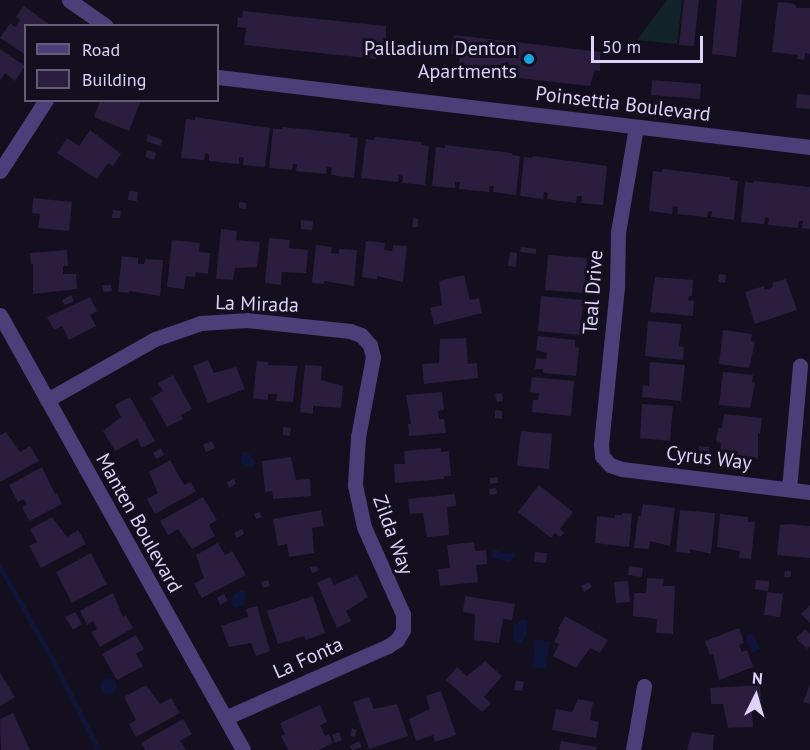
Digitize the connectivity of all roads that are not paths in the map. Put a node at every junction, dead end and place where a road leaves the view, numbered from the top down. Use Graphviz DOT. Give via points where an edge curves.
graph roads {
  1 [pos="69,0"];
  2 [pos="101,24"];
  3 [pos="219,77"];
  4 [pos="45,102"];
  5 [pos="636,126"];
  6 [pos="810,147"];
  7 [pos="0,171"];
  8 [pos="0,315"];
  9 [pos="370,345"];
  10 [pos="800,365"];
  11 [pos="47,400"];
  12 [pos="605,461"];
  13 [pos="789,489"];
  14 [pos="810,492"];
  15 [pos="403,630"];
  16 [pos="644,686"];
  17 [pos="225,718"];
  18 [pos="243,750"];
  19 [pos="633,750"];
  1 -- 2 [label="street"];
  3 -- 5 [label="street, Poinsettia Boulevard"];
  4 -- 7 [label="street"];
  5 -- 6 [label="street, Poinsettia Boulevard"];
  5 -- 12 [label="street, Teal Drive" via="618,232 617,287 601,444"];
  8 -- 11 [label="street, Manten Boulevard"];
  9 -- 11 [label="street, La Mirada" via="361,335 350,331 247,320 201,323 155,339"];
  9 -- 15 [label="street, Zilda Way" via="373,357 358,437 355,485 366,534 403,614"];
  10 -- 13 [label="street"];
  11 -- 17 [label="street, Manten Boulevard"];
  12 -- 13 [label="street, Cyrus Way" via="622,469"];
  13 -- 14 [label="street, Cyrus Way"];
  15 -- 17 [label="street, La Fonta" via="388,646"];
  16 -- 19 [label="street"];
  17 -- 18 [label="street, Manten Boulevard"];
}
